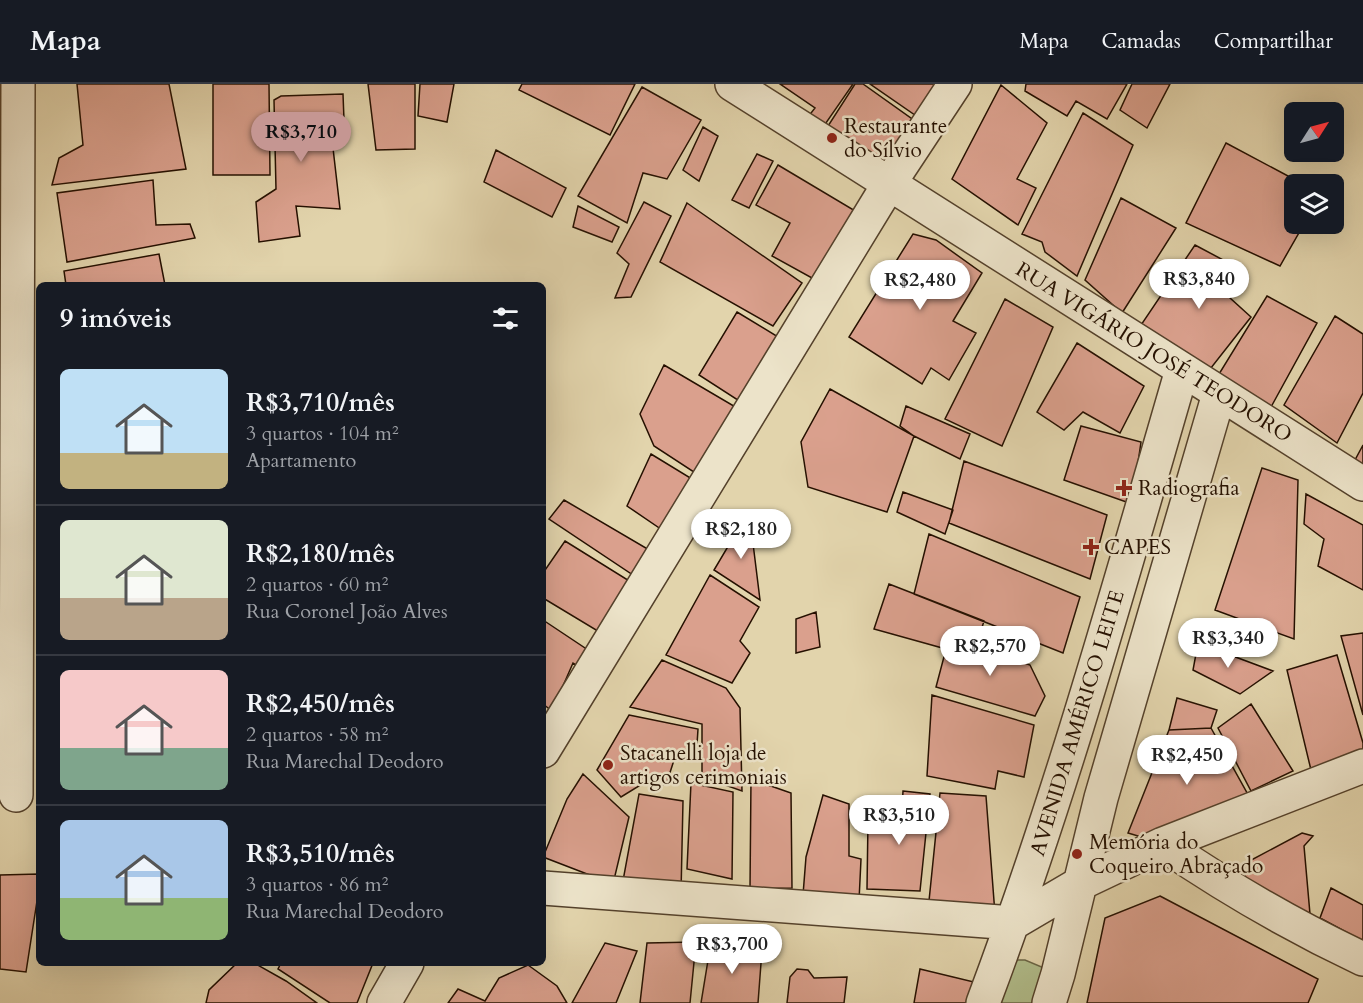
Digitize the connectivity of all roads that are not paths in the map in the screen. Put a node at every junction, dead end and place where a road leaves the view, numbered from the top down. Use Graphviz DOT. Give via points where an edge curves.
graph roads {
  1 [pos="18,84"];
  2 [pos="732,84"];
  3 [pos="955,84"];
  4 [pos="890,184"];
  5 [pos="1182,370"];
  6 [pos="1220,394"];
  7 [pos="1363,483"];
  8 [pos="1146,492"];
  9 [pos="1189,500"];
  10 [pos="1120,583"];
  11 [pos="1163,591"];
  12 [pos="1098,660"];
  13 [pos="1140,665"];
  14 [pos="1077,729"];
  15 [pos="1118,738"];
  16 [pos="546,746"];
  17 [pos="1363,766"];
  18 [pos="1057,791"];
  19 [pos="18,797"];
  20 [pos="1101,798"];
  21 [pos="1163,844"];
  22 [pos="1081,883"];
  23 [pos="546,888"];
  24 [pos="1013,922"];
  25 [pos="1363,958"];
  26 [pos="405,966"];
  27 [pos="384,1003"];
  28 [pos="983,1003"];
  29 [pos="1049,1003"];
  1 -- 19 [label="street"];
  2 -- 4 [label="street, RUA VIGÁRIO JOSÉ TEODORO"];
  3 -- 4 [label="street"];
  4 -- 5 [label="street, RUA VIGÁRIO JOSÉ TEODORO"];
  4 -- 16 [label="street"];
  5 -- 6 [label="street, RUA VIGÁRIO JOSÉ TEODORO"];
  5 -- 8 [label="street, AVENIDA AMÉRICO LEITE"];
  6 -- 7 [label="street, RUA VIGÁRIO JOSÉ TEODORO"];
  6 -- 9 [label="street, AVENIDA AMÉRICO LEITE"];
  8 -- 9 [label="street"];
  8 -- 10 [label="street, AVENIDA AMÉRICO LEITE"];
  9 -- 11 [label="street, AVENIDA AMÉRICO LEITE"];
  10 -- 11 [label="street"];
  10 -- 12 [label="street, AVENIDA AMÉRICO LEITE"];
  11 -- 13 [label="street, AVENIDA AMÉRICO LEITE"];
  12 -- 13 [label="street"];
  12 -- 14 [label="street, AVENIDA AMÉRICO LEITE"];
  13 -- 15 [label="street, AVENIDA AMÉRICO LEITE"];
  14 -- 15 [label="street"];
  14 -- 18 [label="street, AVENIDA AMÉRICO LEITE"];
  15 -- 20 [label="street, AVENIDA AMÉRICO LEITE"];
  17 -- 21 [label="street"];
  18 -- 20 [label="street"];
  18 -- 24 [label="street, AVENIDA AMÉRICO LEITE"];
  20 -- 22 [label="street, AVENIDA AMÉRICO LEITE"];
  21 -- 22 [label="street"];
  21 -- 25 [label="street" via="1216,880"];
  22 -- 24 [label="street"];
  22 -- 29 [label="street, AVENIDA AMÉRICO LEITE"];
  23 -- 24 [label="street"];
  24 -- 28 [label="street, AVENIDA AMÉRICO LEITE"];
  26 -- 27 [label="street"];
}
